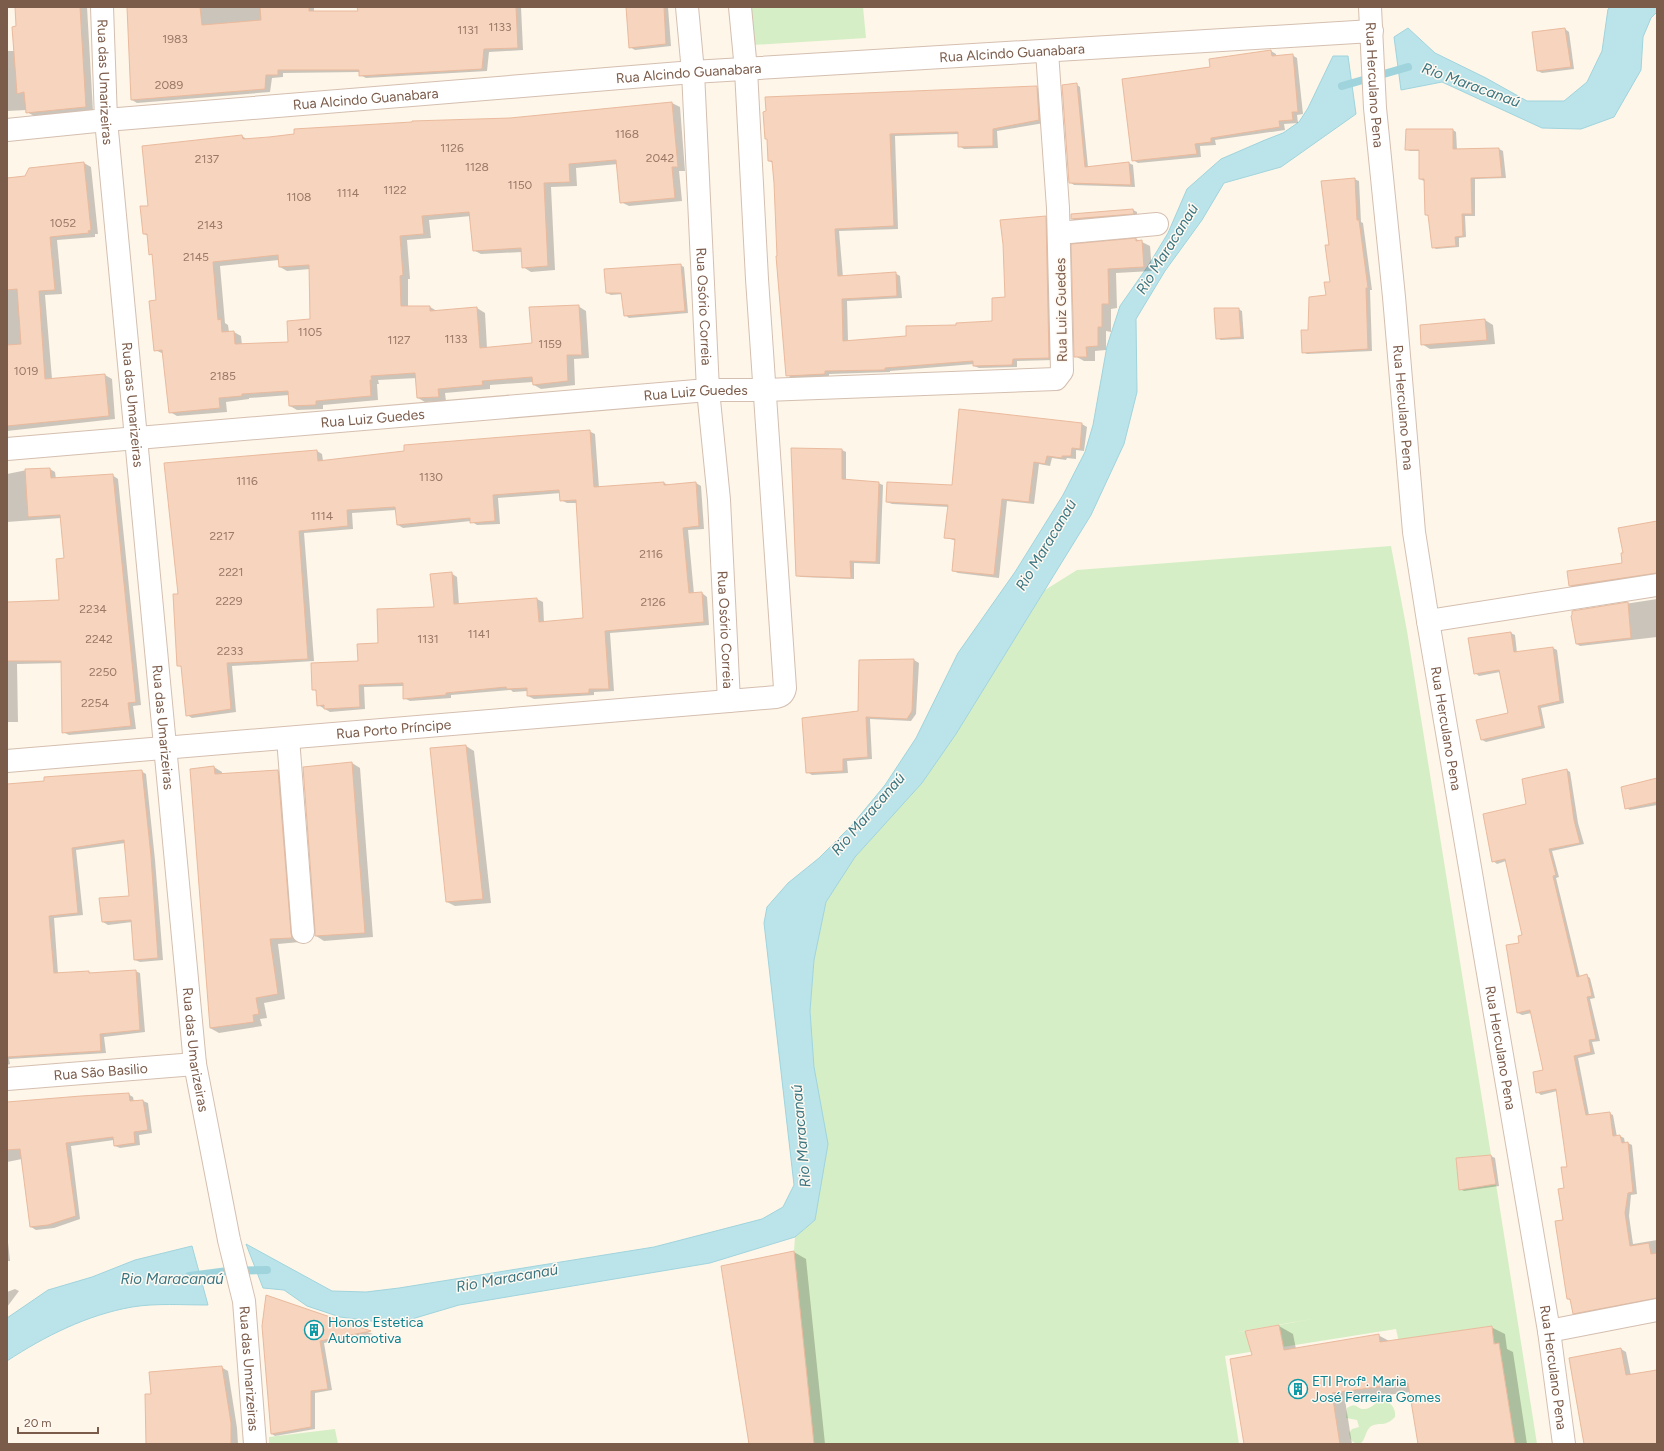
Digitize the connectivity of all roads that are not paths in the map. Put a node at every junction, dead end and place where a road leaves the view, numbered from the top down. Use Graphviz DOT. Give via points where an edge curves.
graph roads {
  1 [pos="102,7"];
  2 [pos="687,7"];
  3 [pos="740,7"];
  4 [pos="1370,7"];
  5 [pos="1372,39"];
  6 [pos="1047,52"];
  7 [pos="746,70"];
  8 [pos="693,72"];
  9 [pos="106,120"];
  10 [pos="7,130"];
  11 [pos="1157,224"];
  12 [pos="1059,233"];
  13 [pos="708,390"];
  14 [pos="765,390"];
  15 [pos="136,440"];
  16 [pos="7,449"];
  17 [pos="1657,585"];
  18 [pos="1428,621"];
  19 [pos="729,701"];
  20 [pos="288,738"];
  21 [pos="165,749"];
  22 [pos="7,761"];
  23 [pos="303,932"];
  24 [pos="195,1064"];
  25 [pos="7,1079"];
  26 [pos="1657,1310"];
  27 [pos="1549,1331"];
  28 [pos="255,1444"];
  29 [pos="1564,1444"];
  1 -- 9 [label="street, Rua das Umarizeiras"];
  2 -- 8 [label="street, Rua Osório Correia"];
  3 -- 7 [label="street"];
  4 -- 5 [label="street, Rua Herculano Pena"];
  5 -- 6 [label="street, Rua Alcindo Guanabara"];
  5 -- 18 [label="street, Rua Herculano Pena" via="1375,108 1414,532"];
  6 -- 7 [label="street, Rua Alcindo Guanabara"];
  6 -- 12 [label="street, Rua Luiz Guedes"];
  7 -- 8 [label="street, Rua Alcindo Guanabara"];
  7 -- 14 [label="street"];
  8 -- 9 [label="street, Rua Alcindo Guanabara"];
  8 -- 13 [label="street, Rua Osório Correia"];
  9 -- 10 [label="street, Rua Alcindo Guanabara"];
  9 -- 15 [label="street, Rua das Umarizeiras"];
  11 -- 12 [label="street"];
  12 -- 14 [label="street, Rua Luiz Guedes" via="1062,371 1056,379"];
  13 -- 14 [label="street, Rua Luiz Guedes"];
  13 -- 15 [label="street, Rua Luiz Guedes"];
  13 -- 19 [label="street, Rua Osório Correia" via="718,500"];
  14 -- 19 [label="street, Rua Porto Príncipe" via="785,688 781,696"];
  15 -- 16 [label="street, Rua Luiz Guedes"];
  15 -- 21 [label="street, Rua das Umarizeiras"];
  17 -- 18 [label="street"];
  18 -- 27 [label="street, Rua Herculano Pena"];
  19 -- 20 [label="street, Rua Porto Príncipe"];
  20 -- 21 [label="street, Rua Porto Príncipe"];
  20 -- 23 [label="street"];
  21 -- 22 [label="street, Rua Porto Príncipe"];
  21 -- 24 [label="street, Rua das Umarizeiras"];
  24 -- 25 [label="street, Rua São Basilio"];
  24 -- 28 [label="street, Rua das Umarizeiras" via="229,1240 244,1301"];
  26 -- 27 [label="street"];
  27 -- 29 [label="street, Rua Herculano Pena"];
}
